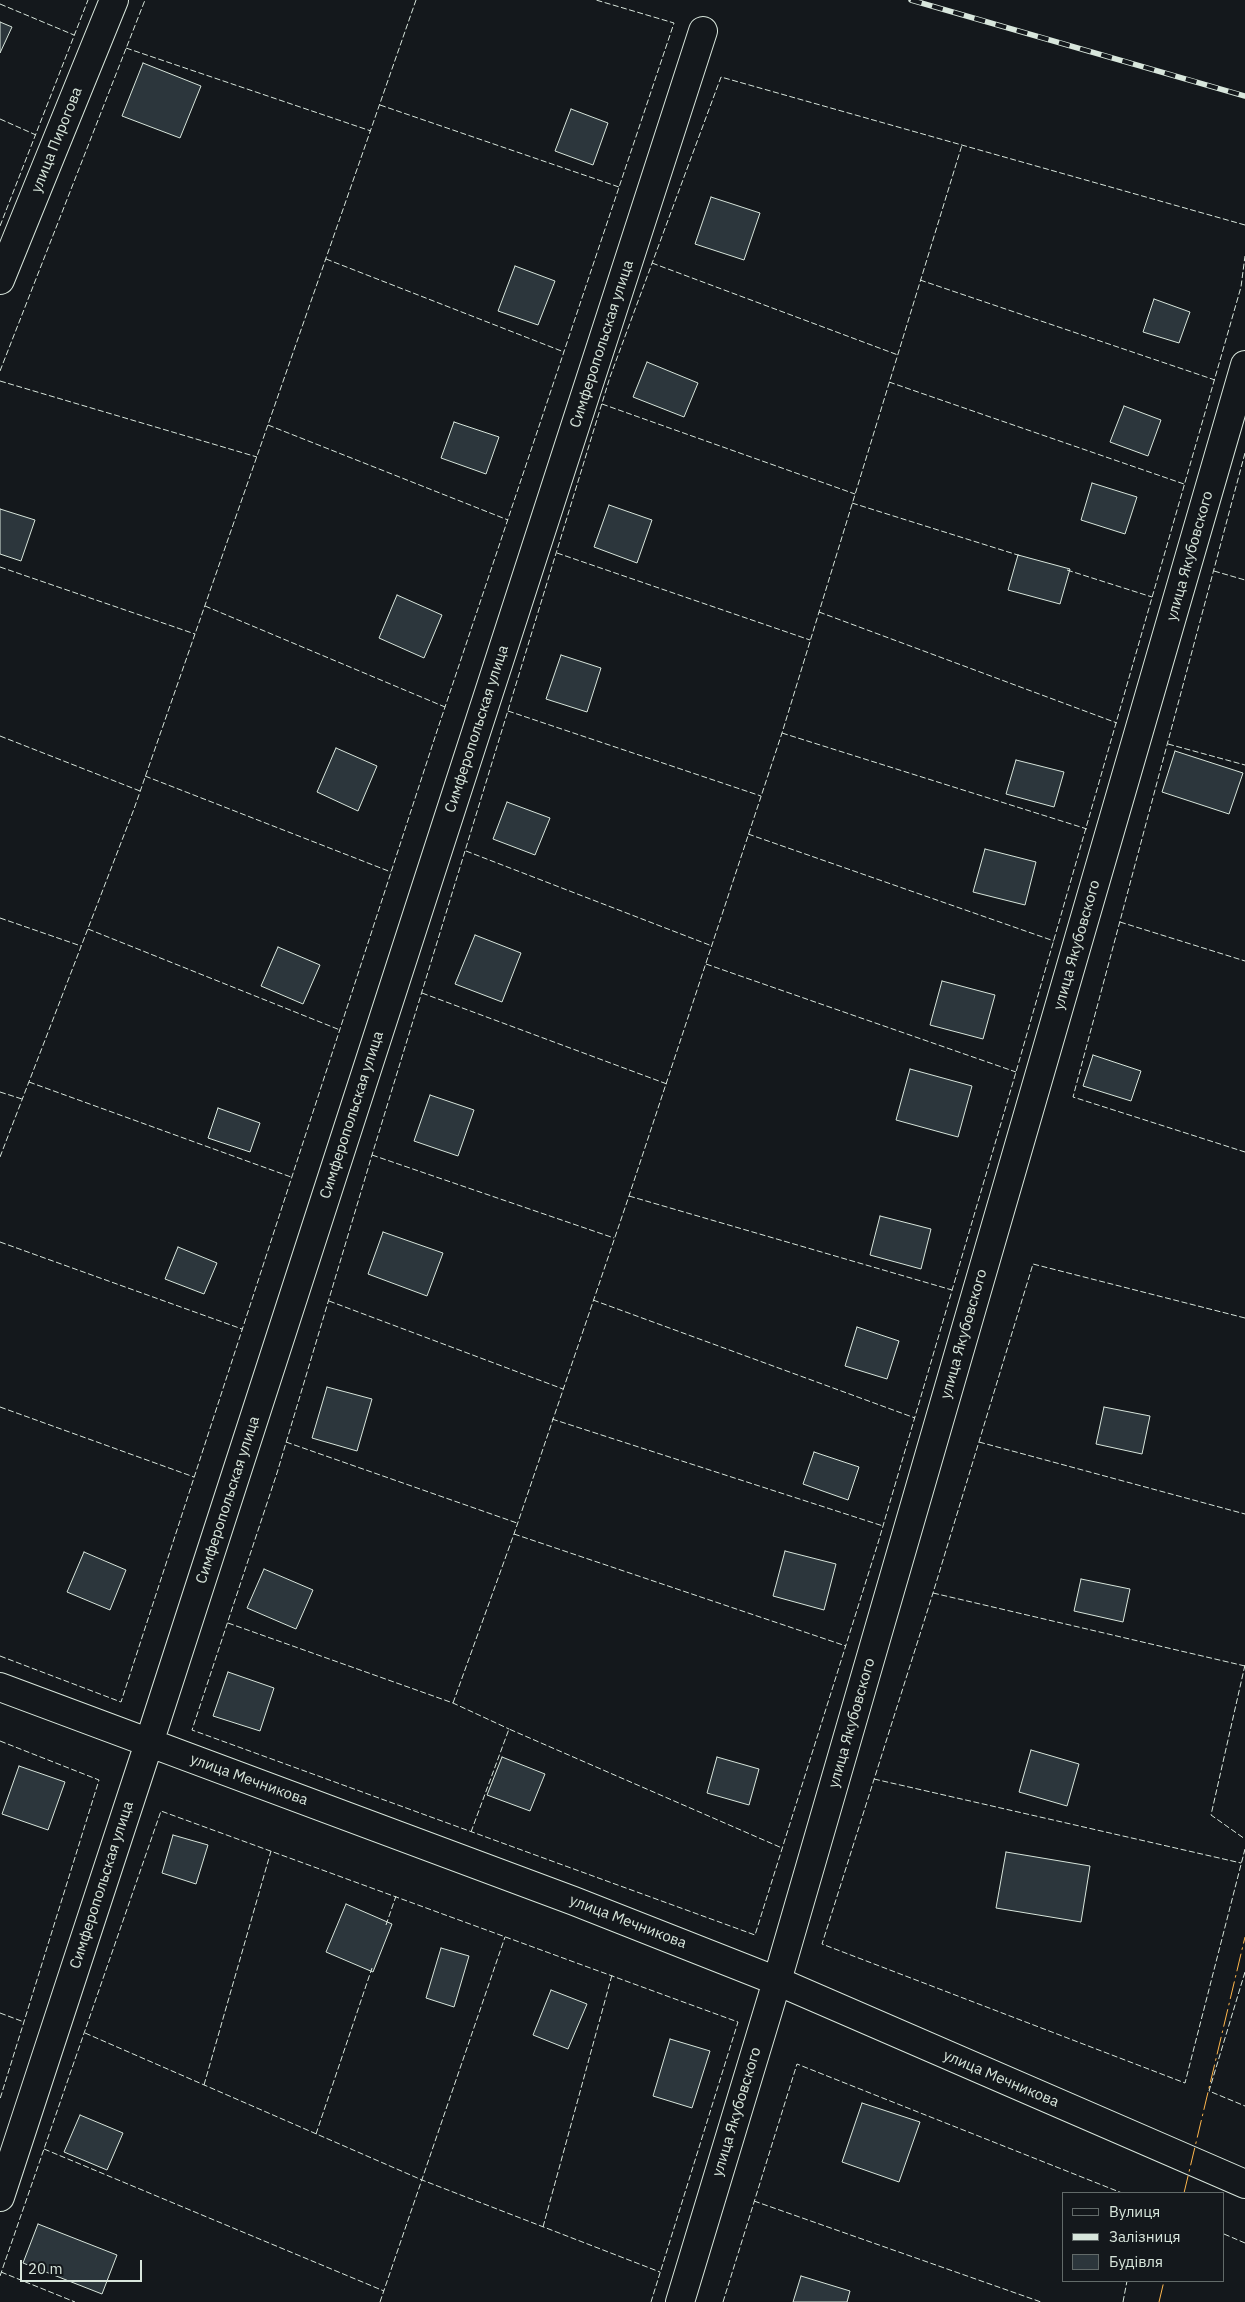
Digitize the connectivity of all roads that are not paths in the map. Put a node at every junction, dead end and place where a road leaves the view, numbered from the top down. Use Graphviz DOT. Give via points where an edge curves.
graph roads {
  1 [pos="114,0"];
  2 [pos="703,31"];
  3 [pos="0,280"];
  4 [pos="1245,365"];
  5 [pos="0,1687"];
  6 [pos="149,1743"];
  7 [pos="777,1981"];
  8 [pos="1245,2184"];
  9 [pos="0,2197"];
  10 [pos="680,2302"];
  1 -- 3 [label="street, улица Пирогова"];
  2 -- 6 [label="street, Симферопольская улица"];
  4 -- 7 [label="street, улица Якубовского"];
  5 -- 6 [label="street, улица Мечникова"];
  6 -- 7 [label="street, улица Мечникова" via="574,1901"];
  6 -- 9 [label="street, Симферопольская улица"];
  7 -- 8 [label="street, улица Мечникова"];
  7 -- 10 [label="street, улица Якубовского"];
}
